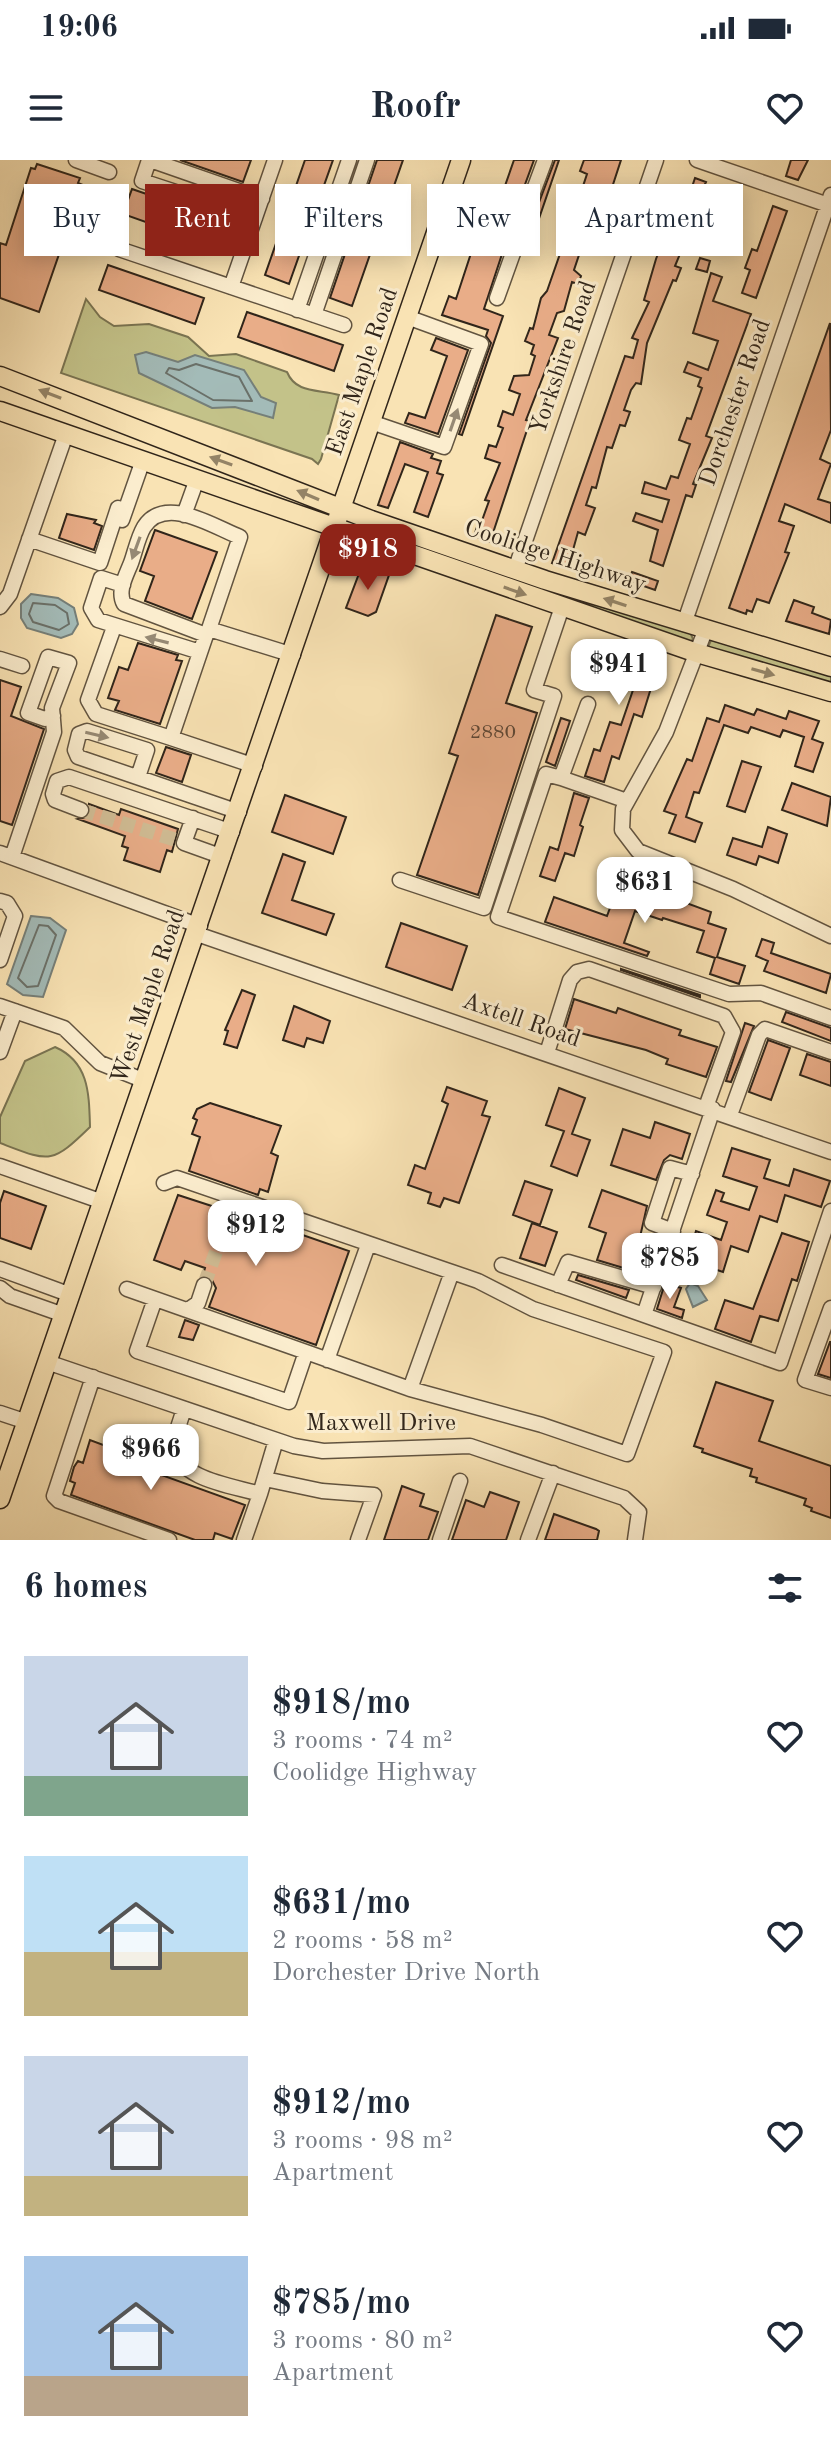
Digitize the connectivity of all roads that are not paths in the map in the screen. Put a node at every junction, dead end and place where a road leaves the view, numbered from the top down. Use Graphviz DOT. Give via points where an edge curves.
graph roads {
  1 [pos="76,160"];
  2 [pos="149,160"];
  3 [pos="275,160"];
  4 [pos="349,160"];
  5 [pos="367,160"];
  6 [pos="461,160"];
  7 [pos="545,160"];
  8 [pos="656,160"];
  9 [pos="697,160"];
  10 [pos="109,172"];
  11 [pos="151,184"];
  12 [pos="453,184"];
  13 [pos="536,184"];
  14 [pos="262,199"];
  15 [pos="830,202"];
  16 [pos="259,207"];
  17 [pos="129,252"];
  18 [pos="242,256"];
  19 [pos="428,256"];
  20 [pos="512,256"];
  21 [pos="231,287"];
  22 [pos="497,298"];
  23 [pos="297,310"];
  24 [pos="314,315"];
  25 [pos="407,317"];
  26 [pos="344,325"];
  27 [pos="9,379"];
  28 [pos="0,402"];
  29 [pos="0,411"];
  30 [pos="371,422"];
  31 [pos="66,434"];
  32 [pos="169,442"];
  33 [pos="143,460"];
  34 [pos="197,479"];
  35 [pos="118,508"];
  36 [pos="342,509"];
  37 [pos="184,515"];
  38 [pos="336,529"];
  39 [pos="29,539"];
  40 [pos="492,562"];
  41 [pos="515,570"];
  42 [pos="101,578"];
  43 [pos="485,581"];
  44 [pos="123,585"];
  45 [pos="0,607"];
  46 [pos="562,607"];
  47 [pos="684,624"];
  48 [pos="114,627"];
  49 [pos="705,631"];
  50 [pos="207,632"];
  51 [pos="200,652"];
  52 [pos="697,653"];
  53 [pos="293,655"];
  54 [pos="0,659"];
  55 [pos="22,666"];
  56 [pos="831,667"];
  57 [pos="831,692"];
  58 [pos="588,704"];
  59 [pos="53,716"];
  60 [pos="171,738"];
  61 [pos="255,766"];
  62 [pos="138,777"];
  63 [pos="561,778"];
  64 [pos="627,801"];
  65 [pos="81,810"];
  66 [pos="239,812"];
  67 [pos="193,818"];
  68 [pos="232,832"];
  69 [pos="6,855"];
  70 [pos="223,857"];
  71 [pos="400,880"];
  72 [pos="0,901"];
  73 [pos="198,930"];
  74 [pos="831,936"];
  75 [pos="0,960"];
  76 [pos="0,1006"];
  77 [pos="15,1011"];
  78 [pos="830,1013"];
  79 [pos="0,1052"];
  80 [pos="831,1052"];
  81 [pos="547,1053"];
  82 [pos="145,1081"];
  83 [pos="710,1108"];
  84 [pos="730,1115"];
  85 [pos="831,1152"];
  86 [pos="0,1166"];
  87 [pos="692,1174"];
  88 [pos="164,1183"];
  89 [pos="235,1198"];
  90 [pos="103,1202"];
  91 [pos="831,1211"];
  92 [pos="230,1213"];
  93 [pos="673,1231"];
  94 [pos="368,1245"];
  95 [pos="502,1265"];
  96 [pos="0,1269"];
  97 [pos="452,1272"];
  98 [pos="204,1285"];
  99 [pos="558,1285"];
  100 [pos="654,1287"];
  101 [pos="127,1289"];
  102 [pos="5,1292"];
  103 [pos="71,1295"];
  104 [pos="155,1299"];
  105 [pos="188,1310"];
  106 [pos="0,1311"];
  107 [pos="830,1312"];
  108 [pos="64,1315"];
  109 [pos="644,1315"];
  110 [pos="306,1352"];
  111 [pos="327,1360"];
  112 [pos="47,1362"];
  113 [pos="93,1377"];
  114 [pos="831,1388"];
  115 [pos="410,1389"];
  116 [pos="184,1409"];
  117 [pos="0,1413"];
  118 [pos="27,1422"];
  119 [pos="276,1440"];
  120 [pos="553,1473"];
  121 [pos="265,1479"];
  122 [pos="460,1481"];
  123 [pos="260,1494"];
  124 [pos="0,1499"];
  125 [pos="169,1540"];
  126 [pos="244,1540"];
  127 [pos="358,1540"];
  128 [pos="440,1540"];
  129 [pos="528,1540"];
  130 [pos="635,1540"];
  1 -- 10 [label="street"];
  2 -- 11 [label="street" via="142,181"];
  2 -- 14 [label="street"];
  3 -- 14 [label="street"];
  4 -- 23 [label="street"];
  5 -- 24 [label="street"];
  6 -- 12 [label="main road, East Maple Road"];
  7 -- 13 [label="street"];
  8 -- 41 [label="street, Yorkshire Road"];
  9 -- 15 [label="street"];
  14 -- 16 [label="street"];
  15 -- 47 [label="street, Dorchester Road"];
  17 -- 21 [label="street"];
  18 -- 21 [label="street"];
  19 -- 25 [label="main road, East Maple Road"];
  20 -- 22 [label="street"];
  21 -- 23 [label="street"];
  23 -- 24 [label="street"];
  24 -- 26 [label="street"];
  25 -- 30 [label="main road, East Maple Road"];
  30 -- 25 [label="street, one-way" via="444,447 481,344"];
  27 -- 28 [label="main road" via="9,400"];
  32 -- 27 [label="main road, Coolidge Highway, one-way"];
  29 -- 31 [label="main road, Coolidge Highway"];
  30 -- 36 [label="main road, East Maple Road"];
  31 -- 32 [label="main road" via="73,420 84,417"];
  31 -- 33 [label="main road, Coolidge Highway"];
  31 -- 39 [label="street"];
  36 -- 32 [label="main road, Coolidge Highway, one-way"];
  33 -- 34 [label="main road, Coolidge Highway"];
  33 -- 42 [label="street"];
  34 -- 37 [label="street"];
  34 -- 38 [label="main road, Coolidge Highway"];
  35 -- 39 [label="street" via="100,563"];
  36 -- 38 [label="main road, West Maple Road"];
  36 -- 40 [label="main road, Coolidge Highway"];
  37 -- 44 [label="street, one-way" via="165,512 144,527"];
  37 -- 50 [label="street" via="240,537"];
  38 -- 43 [label="main road, Coolidge Highway"];
  38 -- 53 [label="main road, West Maple Road"];
  39 -- 45 [label="street" via="10,594"];
  40 -- 41 [label="main road, Coolidge Highway"];
  40 -- 43 [label="main road"];
  47 -- 41 [label="main road, Coolidge Highway, one-way"];
  42 -- 44 [label="street"];
  42 -- 48 [label="street" via="92,615"];
  43 -- 46 [label="main road, Coolidge Highway, one-way"];
  44 -- 50 [label="street" via="121,598 133,609"];
  46 -- 52 [label="main road, Coolidge Highway"];
  46 -- 71 [label="street" via="534,690 554,696 484,908"];
  47 -- 49 [label="main road, Coolidge Highway"];
  51 -- 48 [label="street, one-way"];
  48 -- 60 [label="street" via="88,700 96,714"];
  49 -- 52 [label="street"];
  49 -- 56 [label="main road, Coolidge Highway"];
  50 -- 51 [label="street"];
  50 -- 53 [label="street"];
  51 -- 60 [label="street"];
  52 -- 57 [label="main road, Coolidge Highway, one-way"];
  52 -- 64 [label="street" via="666,732"];
  53 -- 61 [label="main road, West Maple Road"];
  54 -- 55 [label="street"];
  58 -- 63 [label="street"];
  59 -- 69 [label="street" via="54,732"];
  60 -- 61 [label="street"];
  61 -- 66 [label="main road, West Maple Road"];
  62 -- 62 [label="street, one-way" via="78,757 79,734 87,731 147,750"];
  62 -- 66 [label="street"];
  63 -- 64 [label="street"];
  63 -- 78 [label="street" via="546,774 498,917 729,994 761,993"];
  64 -- 74 [label="street" via="620,817 622,830 638,851"];
  65 -- 67 [label="street" via="55,800 54,787 64,777"];
  66 -- 68 [label="main road, West Maple Road"];
  67 -- 68 [label="street"];
  67 -- 70 [label="street" via="180,842"];
  68 -- 70 [label="main road, West Maple Road"];
  69 -- 73 [label="street, Axtell Road"];
  70 -- 73 [label="main road, West Maple Road"];
  72 -- 75 [label="street" via="15,916"];
  73 -- 81 [label="street, Axtell Road"];
  73 -- 82 [label="main road, West Maple Road"];
  76 -- 77 [label="street"];
  77 -- 79 [label="street"];
  77 -- 82 [label="street" via="64,1028 100,1063"];
  80 -- 84 [label="street" via="765,1029"];
  81 -- 83 [label="street, Axtell Road"];
  81 -- 83 [label="street" via="570,980 589,969 724,1016 733,1032"];
  82 -- 90 [label="main road, West Maple Road"];
  83 -- 84 [label="street, Axtell Road"];
  83 -- 87 [label="street"];
  84 -- 85 [label="street, Axtell Road"];
  86 -- 90 [label="street"];
  87 -- 93 [label="street"];
  87 -- 93 [label="street" via="670,1168 652,1223"];
  88 -- 89 [label="street" via="177,1178"];
  89 -- 92 [label="street"];
  89 -- 94 [label="street"];
  90 -- 103 [label="main road, West Maple Road"];
  91 -- 109 [label="street" via="780,1363"];
  93 -- 100 [label="street"];
  94 -- 97 [label="street"];
  94 -- 111 [label="street"];
  95 -- 99 [label="street"];
  96 -- 103 [label="street"];
  97 -- 115 [label="street"];
  97 -- 115 [label="street" via="533,1309 664,1352 627,1454"];
  98 -- 105 [label="street" via="198,1303"];
  99 -- 100 [label="street" via="568,1262"];
  99 -- 109 [label="street"];
  100 -- 109 [label="street"];
  101 -- 104 [label="street"];
  102 -- 106 [label="street"];
  102 -- 108 [label="street"];
  103 -- 108 [label="main road, West Maple Road"];
  104 -- 105 [label="street"];
  104 -- 110 [label="street" via="137,1351 289,1402"];
  105 -- 110 [label="street"];
  107 -- 114 [label="street" via="805,1380"];
  108 -- 112 [label="main road, West Maple Road"];
  110 -- 111 [label="street"];
  111 -- 115 [label="street"];
  112 -- 113 [label="street, Maxwell Drive"];
  112 -- 118 [label="main road, West Maple Road"];
  113 -- 116 [label="street, Maxwell Drive"];
  113 -- 125 [label="street" via="54,1496"];
  116 -- 119 [label="street, Maxwell Drive"];
  116 -- 123 [label="street" via="172,1446 182,1466"];
  117 -- 118 [label="street"];
  118 -- 124 [label="main road, West Maple Road"];
  119 -- 120 [label="street, Maxwell Drive" via="323,1451 453,1444"];
  119 -- 121 [label="street"];
  120 -- 129 [label="street"];
  120 -- 130 [label="street, Maxwell Drive" via="624,1498 639,1512"];
  121 -- 123 [label="street"];
  121 -- 127 [label="street" via="374,1495"];
  122 -- 128 [label="street"];
  123 -- 126 [label="street"];
}
